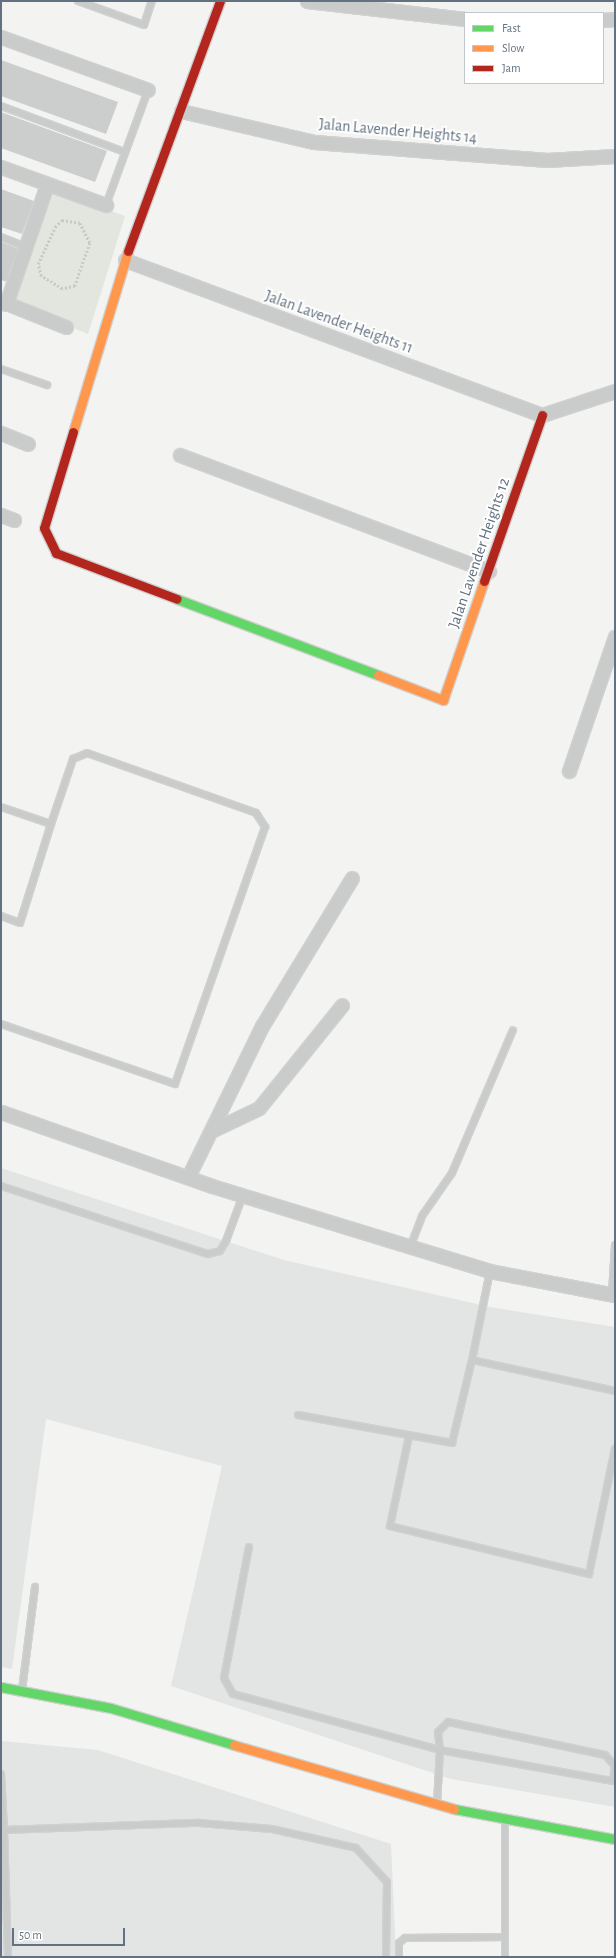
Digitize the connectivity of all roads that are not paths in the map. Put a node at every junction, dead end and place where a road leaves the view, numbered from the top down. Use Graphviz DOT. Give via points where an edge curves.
graph roads {
  1 [pos="78,1"];
  2 [pos="152,1"];
  3 [pos="220,1"];
  4 [pos="307,1"];
  5 [pos="464,19"];
  6 [pos="615,19"];
  7 [pos="604,20"];
  8 [pos="1,37"];
  9 [pos="148,90"];
  10 [pos="1,106"];
  11 [pos="181,111"];
  12 [pos="126,152"];
  13 [pos="615,156"];
  14 [pos="1,167"];
  15 [pos="47,184"];
  16 [pos="106,205"];
  17 [pos="1,237"];
  18 [pos="26,247"];
  19 [pos="125,260"];
  20 [pos="4,302"];
  21 [pos="66,327"];
  22 [pos="1,369"];
  23 [pos="47,386"];
  24 [pos="615,391"];
  25 [pos="542,415"];
  26 [pos="1,433"];
  27 [pos="28,444"];
  28 [pos="180,455"];
  29 [pos="1,515"];
  30 [pos="14,520"];
  31 [pos="489,571"];
  32 [pos="615,637"];
  33 [pos="569,772"];
  34 [pos="1,807"];
  35 [pos="51,824"];
  36 [pos="352,878"];
  37 [pos="1,916"];
  38 [pos="342,1005"];
  39 [pos="1,1024"];
  40 [pos="513,1030"];
  41 [pos="1,1112"];
  42 [pos="211,1131"];
  43 [pos="188,1177"];
  44 [pos="1,1186"];
  45 [pos="244,1195"];
  46 [pos="411,1245"];
  47 [pos="615,1245"];
  48 [pos="490,1271"];
  49 [pos="614,1294"];
  50 [pos="472,1360"];
  51 [pos="615,1391"];
  52 [pos="298,1415"];
  53 [pos="409,1436"];
  54 [pos="615,1449"];
  55 [pos="250,1547"];
  56 [pos="35,1587"];
  57 [pos="1,1687"];
  58 [pos="22,1690"];
  59 [pos="440,1750"];
  60 [pos="1,1774"];
  61 [pos="614,1781"];
  62 [pos="436,1806"];
  63 [pos="505,1820"];
  64 [pos="4,1830"];
  65 [pos="615,1839"];
  66 [pos="505,1937"];
  67 [pos="8,1957"];
  68 [pos="386,1957"];
  69 [pos="399,1957"];
  70 [pos="505,1957"];
  1 -- 2 [label="lane" via="144,25"];
  3 -- 11 [label="street"];
  4 -- 5 [label="street"];
  6 -- 7 [label="street"];
  8 -- 9 [label="street"];
  9 -- 12 [label="lane"];
  10 -- 12 [label="lane"];
  11 -- 13 [label="street, Jalan Lavender Heights 14" via="314,142 547,160"];
  11 -- 19 [label="street"];
  12 -- 16 [label="lane"];
  14 -- 15 [label="street"];
  15 -- 16 [label="street"];
  15 -- 18 [label="street"];
  17 -- 18 [label="lane"];
  18 -- 20 [label="street"];
  19 -- 25 [label="street, Jalan Lavender Heights 11"];
  19 -- 31 [label="street, Jalan Lavender Heights 12" via="44,528 56,553 443,700"];
  20 -- 21 [label="street"];
  22 -- 23 [label="lane"];
  24 -- 25 [label="street"];
  25 -- 31 [label="street, Jalan Lavender Heights 12"];
  26 -- 27 [label="street"];
  28 -- 31 [label="street"];
  29 -- 30 [label="street"];
  32 -- 33 [label="street"];
  34 -- 35 [label="lane"];
  35 -- 37 [label="lane" via="20,923"];
  35 -- 39 [label="lane" via="74,759 87,753 256,813 265,827 175,1084"];
  36 -- 42 [label="street" via="262,1026"];
  38 -- 42 [label="street" via="259,1108"];
  40 -- 46 [label="lane" via="452,1173 422,1216"];
  41 -- 43 [label="street"];
  42 -- 43 [label="street"];
  43 -- 45 [label="street"];
  44 -- 45 [label="lane" via="208,1254 220,1251"];
  45 -- 46 [label="street"];
  46 -- 48 [label="street"];
  47 -- 49 [label="lane"];
  48 -- 49 [label="street"];
  48 -- 50 [label="lane"];
  50 -- 51 [label="lane"];
  50 -- 53 [label="lane" via="452,1443"];
  52 -- 53 [label="lane"];
  53 -- 54 [label="lane" via="390,1526 589,1574"];
  55 -- 59 [label="lane" via="224,1678 233,1694"];
  56 -- 58 [label="lane"];
  57 -- 58 [label="street"];
  58 -- 62 [label="street" via="111,1708"];
  59 -- 61 [label="lane"];
  59 -- 61 [label="lane" via="438,1732 448,1722 606,1755 615,1766"];
  59 -- 62 [label="lane"];
  60 -- 64 [label="lane"];
  62 -- 63 [label="street"];
  63 -- 65 [label="street"];
  63 -- 66 [label="lane"];
  64 -- 67 [label="lane"];
  64 -- 68 [label="lane" via="198,1823 272,1829 356,1848 387,1882"];
  66 -- 69 [label="lane" via="405,1938 399,1943"];
  66 -- 70 [label="lane"];
}
